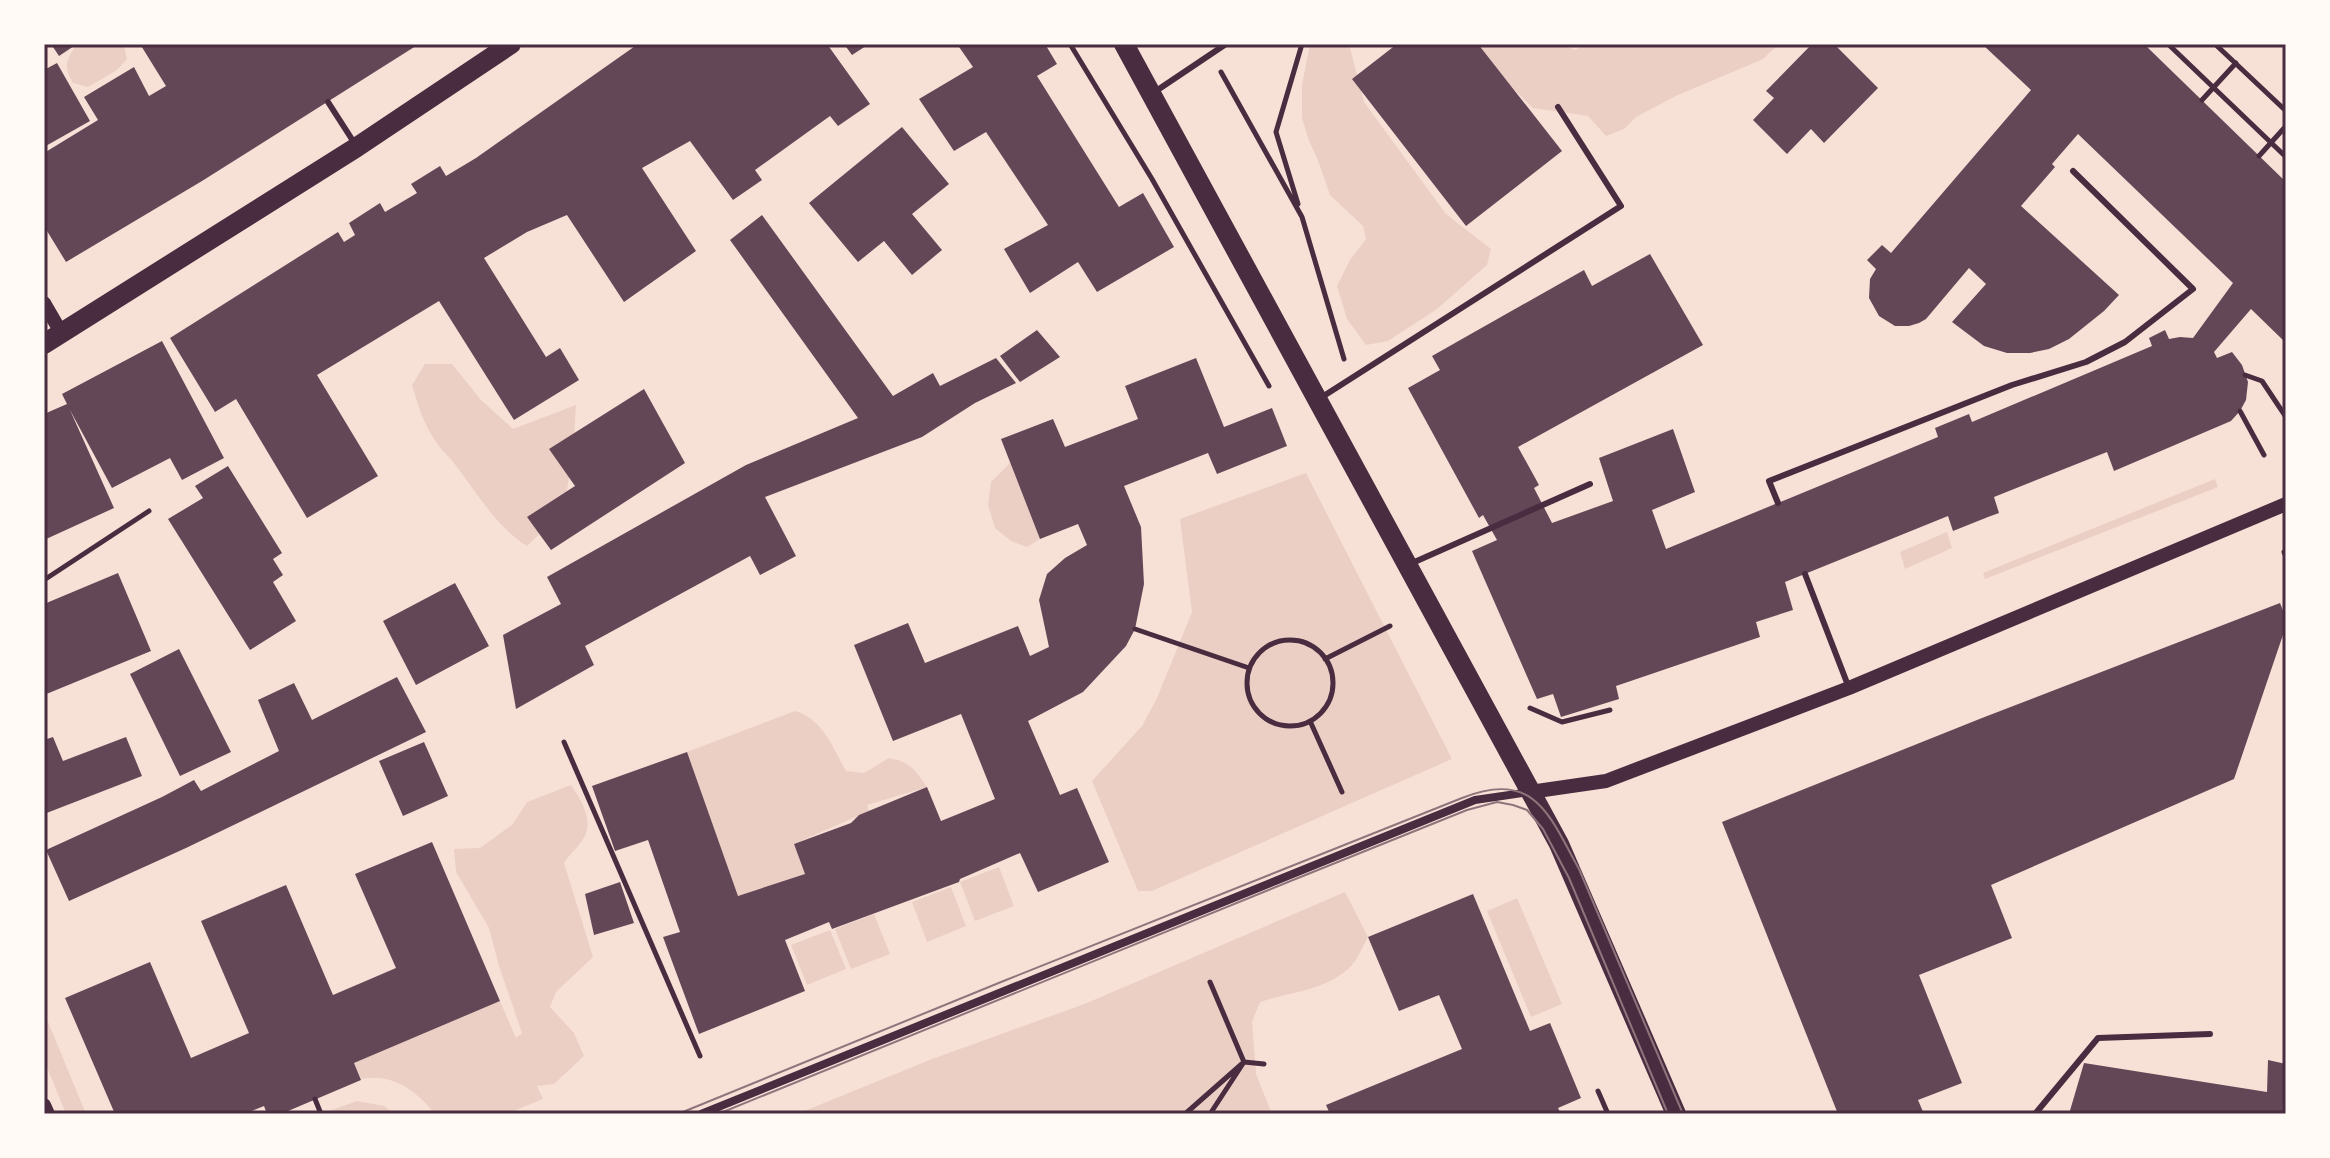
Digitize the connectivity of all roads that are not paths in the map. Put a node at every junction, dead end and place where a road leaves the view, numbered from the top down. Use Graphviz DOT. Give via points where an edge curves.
graph roads {
  1 [pos="511,44"];
  2 [pos="1124,44"];
  3 [pos="1226,44"];
  4 [pos="1151,94"];
  5 [pos="328,102"];
  6 [pos="1558,107"];
  7 [pos="357,147"];
  8 [pos="2073,171"];
  9 [pos="44,303"];
  10 [pos="62,334"];
  11 [pos="44,344"];
  12 [pos="1318,400"];
  13 [pos="1590,484"];
  14 [pos="1778,503"];
  15 [pos="2286,504"];
  16 [pos="1407,565"];
  17 [pos="1805,574"];
  18 [pos="1849,688"];
  19 [pos="1530,792"];
  20 [pos="2210,1034"];
  21 [pos="44,1105"];
  22 [pos="48,1114"];
  23 [pos="701,1114"];
  24 [pos="1676,1114"];
  25 [pos="2035,1114"];
  1 -- 7 [label="main road"];
  2 -- 4 [label="main road"];
  3 -- 4 [label="lane"];
  4 -- 12 [label="main road"];
  5 -- 7 [label="lane"];
  6 -- 12 [label="lane" via="1621,206"];
  7 -- 10 [label="main road"];
  8 -- 14 [label="lane" via="2193,289 2125,342 2086,362 2012,385 1769,481"];
  9 -- 10 [label="street"];
  10 -- 11 [label="main road"];
  12 -- 16 [label="main road"];
  13 -- 16 [label="lane"];
  15 -- 18 [label="street"];
  16 -- 19 [label="main road"];
  17 -- 18 [label="lane"];
  18 -- 19 [label="street" via="1606,781"];
  19 -- 23 [label="street" via="1475,800"];
  19 -- 24 [label="main road" via="1559,844"];
  20 -- 25 [label="lane" via="2098,1038"];
  21 -- 22 [label="street"];
}
